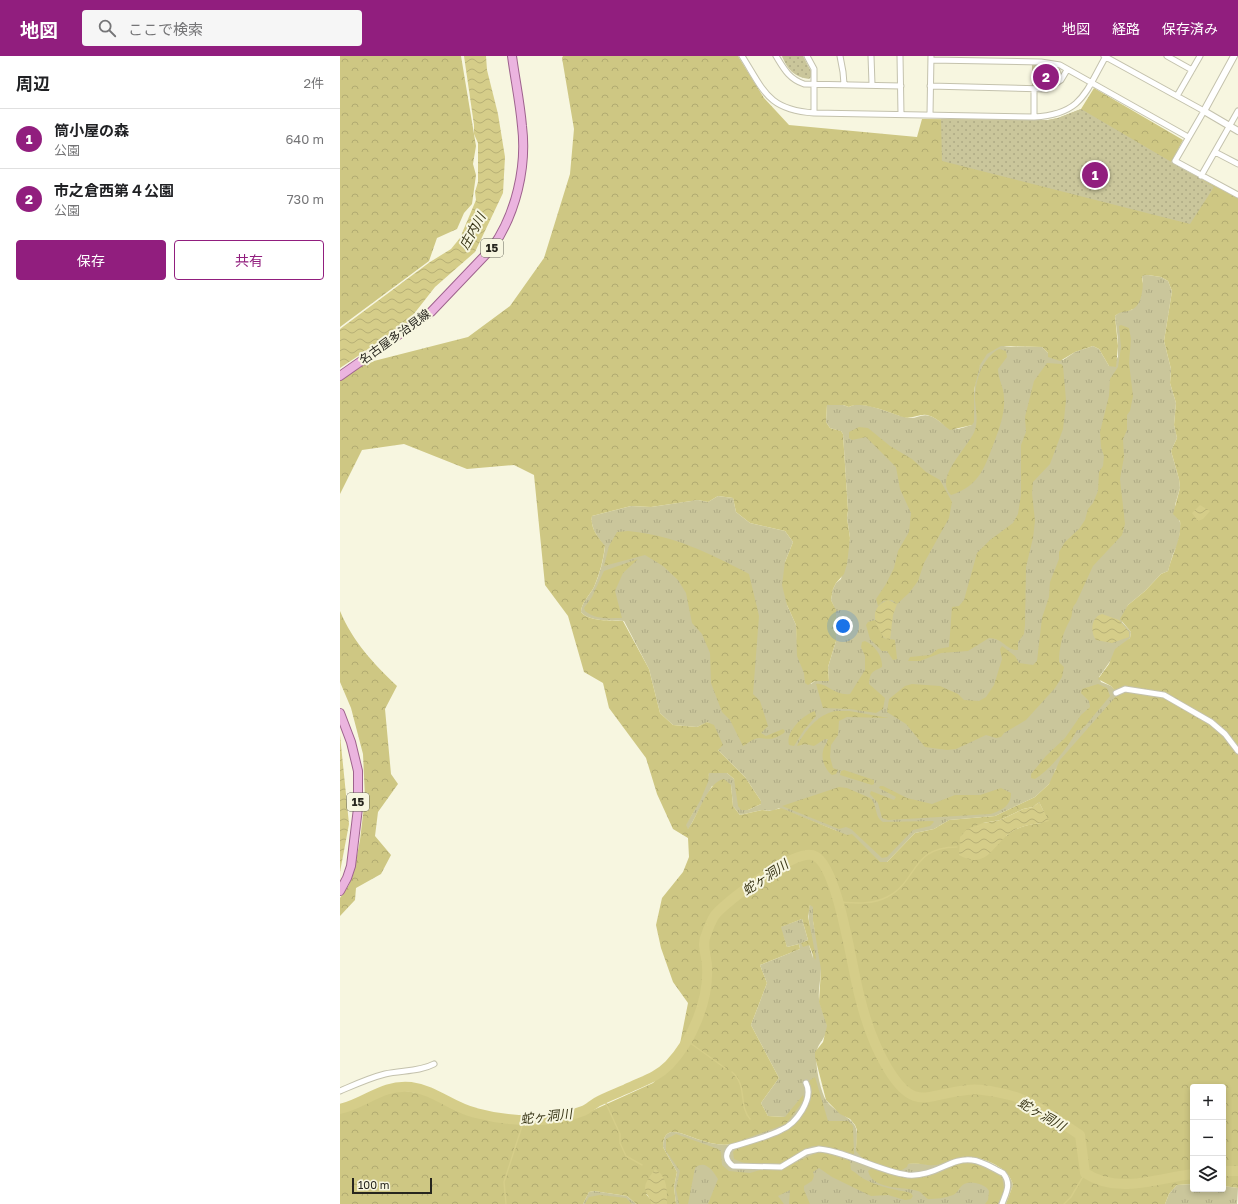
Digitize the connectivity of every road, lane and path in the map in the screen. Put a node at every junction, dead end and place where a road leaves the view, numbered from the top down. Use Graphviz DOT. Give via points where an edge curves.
graph roads {
  1 [pos="512,56"];
  2 [pos="742,56"];
  3 [pos="776,56"];
  4 [pos="807,56"];
  5 [pos="840,56"];
  6 [pos="871,56"];
  7 [pos="900,56"];
  8 [pos="1105,56"];
  9 [pos="1167,56"];
  10 [pos="1200,56"];
  11 [pos="1234,56"];
  12 [pos="931,58"];
  13 [pos="1041,59"];
  14 [pos="1067,70"];
  15 [pos="1192,70"];
  16 [pos="1091,83"];
  17 [pos="814,84"];
  18 [pos="844,84"];
  19 [pos="872,84"];
  20 [pos="901,86"];
  21 [pos="930,86"];
  22 [pos="1034,89"];
  23 [pos="1177,96"];
  24 [pos="1238,110"];
  25 [pos="1204,111"];
  26 [pos="814,113"];
  27 [pos="901,114"];
  28 [pos="930,114"];
  29 [pos="1034,117"];
  30 [pos="1229,126"];
  31 [pos="1238,131"];
  32 [pos="1188,137"];
  33 [pos="1215,152"];
  34 [pos="1238,164"];
  35 [pos="1201,176"];
  36 [pos="1238,195"];
  37 [pos="340,376"];
  38 [pos="1116,693"];
  39 [pos="340,713"];
  40 [pos="1238,751"];
  41 [pos="340,891"];
  42 [pos="434,1064"];
  43 [pos="806,1082"];
  44 [pos="340,1091"];
  45 [pos="1002,1204"];
  1 -- 37 [label="main road, 名古屋多治見線 / 15" via="523,148 519,184 510,217 500,237 431,312"];
  2 -- 26 [label="street" via="767,96 774,102 794,111"];
  3 -- 17 [label="street" via="787,74 795,81"];
  4 -- 17 [label="street" via="814,69"];
  5 -- 18 [label="street"];
  6 -- 19 [label="street"];
  7 -- 20 [label="street"];
  8 -- 16 [label="street"];
  8 -- 23 [label="street"];
  9 -- 15 [label="street"];
  10 -- 15 [label="street"];
  11 -- 25 [label="street"];
  12 -- 13 [label="street"];
  12 -- 21 [label="street"];
  13 -- 14 [label="street"];
  14 -- 16 [label="street"];
  14 -- 22 [label="street" via="1057,84 1047,89"];
  15 -- 23 [label="street"];
  16 -- 29 [label="street" via="1085,95 1068,110"];
  16 -- 32 [label="street"];
  17 -- 18 [label="street"];
  17 -- 26 [label="street"];
  18 -- 19 [label="street"];
  19 -- 20 [label="street"];
  20 -- 27 [label="street"];
  21 -- 22 [label="street"];
  21 -- 28 [label="street"];
  22 -- 29 [label="street"];
  23 -- 25 [label="street"];
  24 -- 30 [label="street"];
  25 -- 30 [label="street"];
  25 -- 32 [label="street"];
  26 -- 27 [label="street"];
  27 -- 28 [label="street"];
  28 -- 29 [label="street"];
  30 -- 31 [label="street"];
  30 -- 33 [label="street"];
  32 -- 35 [label="street" via="1175,162"];
  33 -- 34 [label="street"];
  33 -- 35 [label="street"];
  35 -- 36 [label="street"];
  38 -- 40 [label="street" via="1125,688 1164,695 1211,722 1225,734"];
  39 -- 41 [label="main road, 15" via="354,754 359,789 351,866"];
  42 -- 44 [label="street" via="424,1069 383,1074"];
  43 -- 45 [label="street" via="809,1088 806,1102 792,1122 781,1130 731,1147 727,1150 728,1162 733,1166 781,1167 806,1152 825,1150 899,1173 918,1175 933,1172 958,1161 973,1160 1004,1173 1007,1177 1009,1186"];
}
